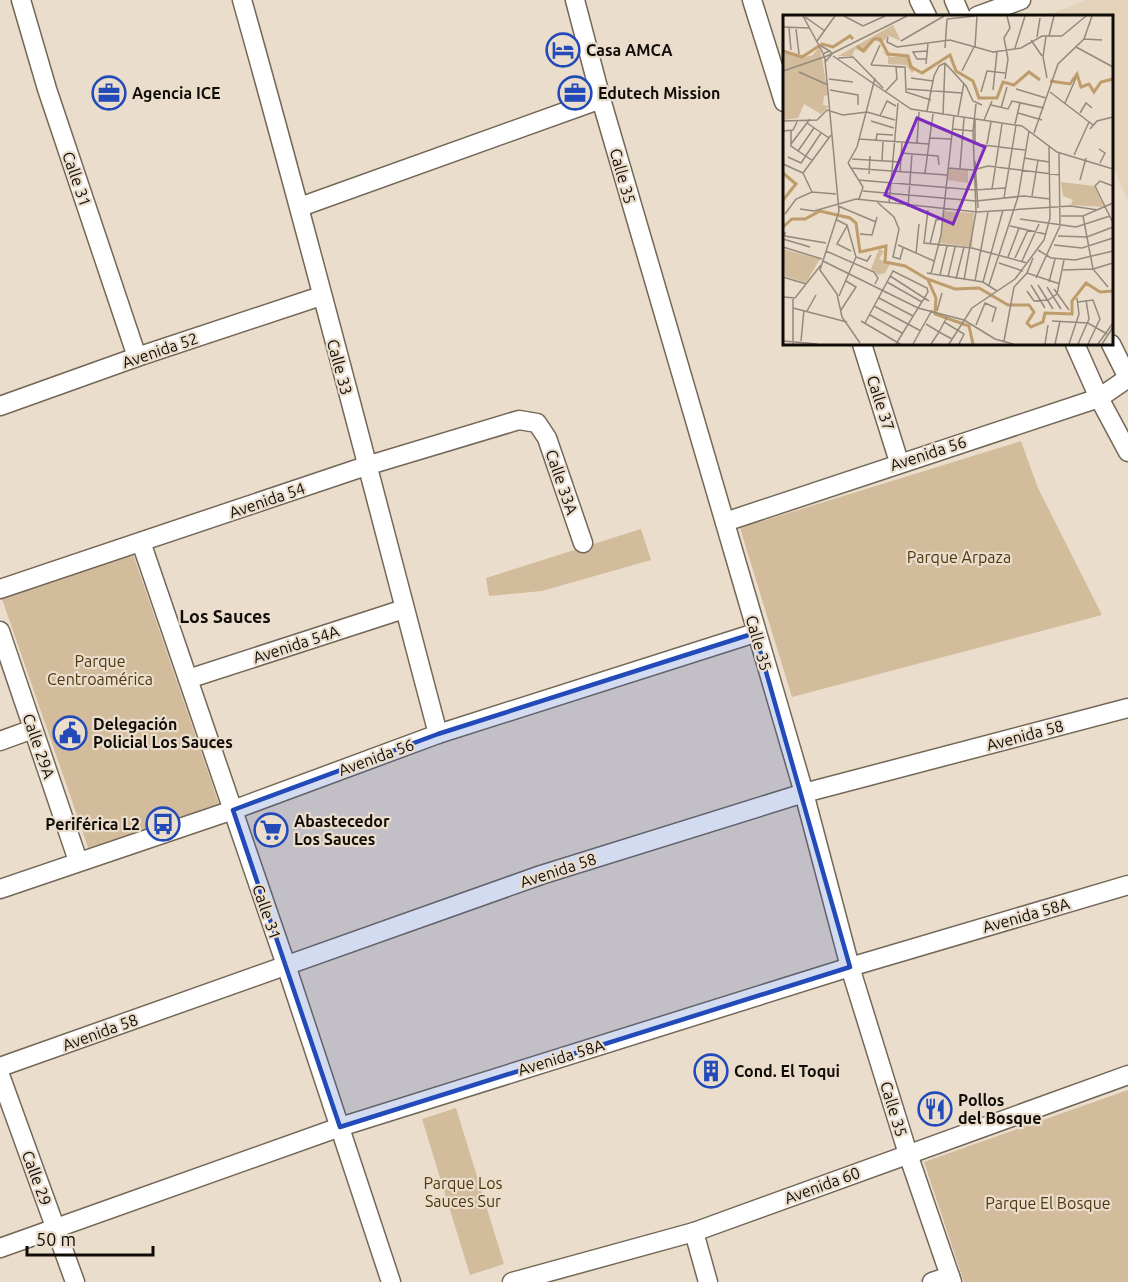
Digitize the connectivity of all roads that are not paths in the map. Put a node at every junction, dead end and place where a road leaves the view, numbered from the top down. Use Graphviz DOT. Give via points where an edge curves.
graph roads {
  1 [pos="21,0"];
  2 [pos="242,0"];
  3 [pos="575,0"];
  4 [pos="752,0"];
  5 [pos="920,0"];
  6 [pos="954,0"];
  7 [pos="1021,0"];
  8 [pos="927,15"];
  9 [pos="961,15"];
  10 [pos="981,15"];
  11 [pos="601,99"];
  12 [pos="783,99"];
  13 [pos="300,207"];
  14 [pos="321,296"];
  15 [pos="862,345"];
  16 [pos="1075,345"];
  17 [pos="1112,345"];
  18 [pos="137,357"];
  19 [pos="1128,378"];
  20 [pos="1099,398"];
  21 [pos="0,406"];
  22 [pos="537,423"];
  23 [pos="1128,452"];
  24 [pos="899,462"];
  25 [pos="366,466"];
  26 [pos="725,522"];
  27 [pos="141,543"];
  28 [pos="583,543"];
  29 [pos="0,589"];
  30 [pos="404,609"];
  31 [pos="0,631"];
  32 [pos="755,633"];
  33 [pos="188,678"];
  34 [pos="1128,708"];
  35 [pos="33,729"];
  36 [pos="438,734"];
  37 [pos="0,741"];
  38 [pos="804,793"];
  39 [pos="232,810"];
  40 [pos="78,861"];
  41 [pos="1128,885"];
  42 [pos="0,889"];
  43 [pos="286,965"];
  44 [pos="850,967"];
  45 [pos="0,1067"];
  46 [pos="0,1074"];
  47 [pos="1128,1075"];
  48 [pos="340,1126"];
  49 [pos="908,1154"];
  50 [pos="55,1229"];
  51 [pos="694,1232"];
  52 [pos="0,1248"];
  53 [pos="951,1279"];
  54 [pos="75,1282"];
  55 [pos="391,1282"];
  56 [pos="512,1282"];
  57 [pos="708,1282"];
  58 [pos="932,1282"];
  1 -- 18 [label="street, Calle 31"];
  2 -- 13 [label="street, Calle 33"];
  3 -- 11 [label="street, Calle 35"];
  4 -- 12 [label="street"];
  5 -- 8 [label="street"];
  6 -- 9 [label="street"];
  7 -- 10 [label="street"];
  11 -- 13 [label="street"];
  11 -- 26 [label="street, Calle 35"];
  13 -- 14 [label="street, Calle 33"];
  14 -- 18 [label="street, Avenida 52"];
  14 -- 25 [label="street, Calle 33"];
  15 -- 24 [label="street, Calle 37"];
  16 -- 20 [label="street"];
  17 -- 19 [label="street"];
  18 -- 21 [label="street, Avenida 52"];
  19 -- 20 [label="street, Avenida 56"];
  20 -- 23 [label="street"];
  20 -- 24 [label="street, Avenida 56"];
  22 -- 25 [label="street, Avenida 54" via="519,420"];
  22 -- 28 [label="street, Calle 33A" via="547,438"];
  24 -- 26 [label="street, Avenida 56"];
  25 -- 27 [label="street, Avenida 54"];
  25 -- 30 [label="street, Calle 33"];
  26 -- 32 [label="street, Calle 35"];
  27 -- 29 [label="street, Avenida 54"];
  27 -- 33 [label="street, Calle 31"];
  30 -- 33 [label="street, Avenida 54A"];
  30 -- 36 [label="street, Calle 33"];
  31 -- 35 [label="street, Calle 29A"];
  32 -- 36 [label="street, Avenida 56"];
  32 -- 38 [label="street, Calle 35"];
  33 -- 39 [label="street, Calle 31"];
  34 -- 38 [label="street, Avenida 58"];
  35 -- 37 [label="street"];
  35 -- 40 [label="street, Calle 29A"];
  36 -- 39 [label="street, Avenida 56"];
  38 -- 43 [label="street, Avenida 58" via="541,875"];
  38 -- 44 [label="street, Calle 35"];
  39 -- 40 [label="street, Avenida 56"];
  39 -- 43 [label="street, Calle 31"];
  40 -- 42 [label="street, Avenida 56"];
  41 -- 44 [label="street, Avenida 58A"];
  43 -- 45 [label="street, Avenida 58"];
  43 -- 48 [label="street, Calle 31"];
  44 -- 48 [label="street, Avenida 58A"];
  44 -- 49 [label="street, Calle 35"];
  46 -- 50 [label="street, Calle 29"];
  47 -- 49 [label="street, Avenida 60"];
  48 -- 50 [label="street, Avenida 58A"];
  48 -- 55 [label="street, Calle 31"];
  49 -- 51 [label="street, Avenida 60"];
  49 -- 53 [label="street, Calle 35"];
  50 -- 52 [label="street, Avenida 58A"];
  50 -- 54 [label="street, Calle 29"];
  51 -- 56 [label="street, Avenida 60"];
  51 -- 57 [label="street"];
  53 -- 58 [label="street"];
}
